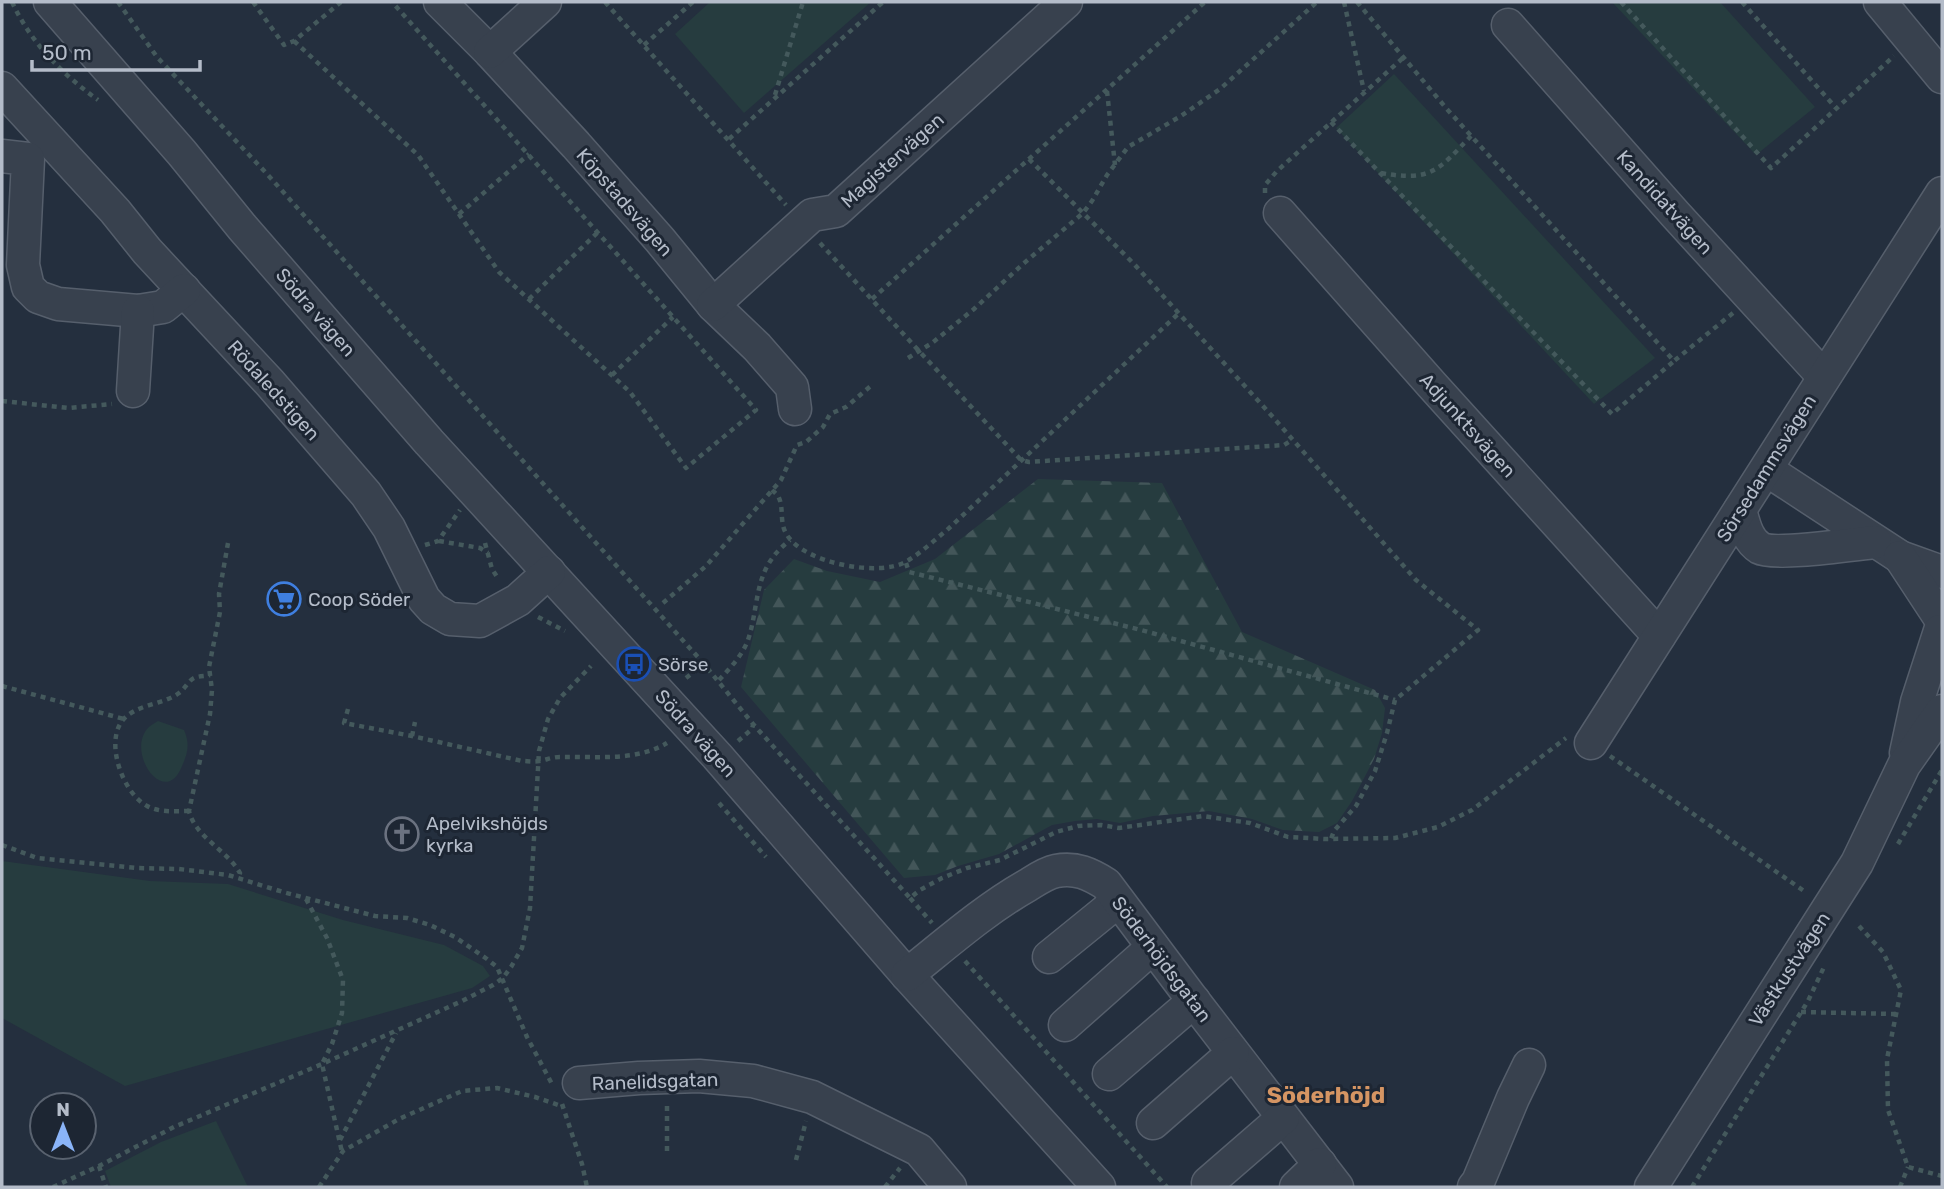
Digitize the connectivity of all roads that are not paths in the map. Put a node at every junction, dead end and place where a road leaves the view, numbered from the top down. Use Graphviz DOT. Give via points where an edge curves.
graph roads {
  1 [pos="50,2"];
  2 [pos="76,2"];
  3 [pos="440,2"];
  4 [pos="545,2"];
  5 [pos="1066,2"];
  6 [pos="1880,2"];
  7 [pos="1508,24"];
  8 [pos="490,52"];
  9 [pos="1942,77"];
  10 [pos="2,88"];
  11 [pos="27,153"];
  12 [pos="182,153"];
  13 [pos="1942,193"];
  14 [pos="1280,213"];
  15 [pos="184,290"];
  16 [pos="712,305"];
  17 [pos="138,311"];
  18 [pos="1824,377"];
  19 [pos="133,391"];
  20 [pos="795,410"];
  21 [pos="1767,470"];
  22 [pos="1740,510"];
  23 [pos="1888,549"];
  24 [pos="549,572"];
  25 [pos="1942,572"];
  26 [pos="1941,625"];
  27 [pos="1659,636"];
  28 [pos="1942,711"];
  29 [pos="1591,743"];
  30 [pos="1904,765"];
  31 [pos="1118,901"];
  32 [pos="1153,947"];
  33 [pos="1049,957"];
  34 [pos="907,975"];
  35 [pos="1194,1002"];
  36 [pos="1065,1025"];
  37 [pos="1233,1053"];
  38 [pos="1529,1065"];
  39 [pos="1109,1074"];
  40 [pos="564,1094"];
  41 [pos="1283,1118"];
  42 [pos="1153,1123"];
  43 [pos="1329,1175"];
  44 [pos="1653,1180"];
  45 [pos="1208,1184"];
  46 [pos="950,1187"];
  47 [pos="1100,1187"];
  48 [pos="1296,1187"];
  49 [pos="1474,1187"];
  1 -- 12 [label="street, Södra vägen"];
  2 -- 12 [label="street, Södra vägen" via="138,81"];
  3 -- 8 [label="street, Köpstadsvägen"];
  4 -- 8 [label="street"];
  5 -- 16 [label="street, Magistervägen" via="836,211 812,215"];
  6 -- 9 [label="street"];
  7 -- 18 [label="street, Kandidatvägen"];
  8 -- 16 [label="street, Köpstadsvägen" via="660,240"];
  10 -- 11 [label="street, Rödaledstigen"];
  11 -- 15 [label="street, Rödaledstigen" via="115,211"];
  11 -- 17 [label="street" via="23,265 29,287 38,297 58,304"];
  12 -- 24 [label="street, Södra vägen" via="438,452"];
  13 -- 18 [label="street, Sörsedammsvägen"];
  14 -- 27 [label="street, Adjunktsvägen"];
  15 -- 17 [label="street" via="163,307"];
  15 -- 24 [label="street, Rödaledstigen" via="366,494 390,528 433,609 450,619 480,621 518,600"];
  16 -- 20 [label="street, Köpstadsvägen" via="792,387"];
  17 -- 19 [label="street"];
  18 -- 21 [label="street, Sörsedammsvägen"];
  21 -- 22 [label="street, Sörsedammsvägen"];
  21 -- 23 [label="street"];
  22 -- 23 [label="street" via="1752,541 1763,550"];
  22 -- 27 [label="street, Sörsedammsvägen"];
  23 -- 25 [label="street"];
  23 -- 26 [label="street"];
  24 -- 34 [label="street, Södra vägen"];
  26 -- 30 [label="street, Västkustvägen" via="1917,702"];
  27 -- 29 [label="street, Sörsedammsvägen"];
  28 -- 30 [label="street, Västkustvägen"];
  30 -- 44 [label="street, Västkustvägen" via="1857,863"];
  31 -- 32 [label="street, Söderhöjdsgatan"];
  31 -- 33 [label="street"];
  31 -- 34 [label="street, Söderhöjdsgatan" via="1106,884 1084,871 1055,871 1010,895"];
  32 -- 35 [label="street, Söderhöjdsgatan"];
  32 -- 36 [label="street"];
  34 -- 47 [label="street, Södra vägen"];
  35 -- 37 [label="street, Söderhöjdsgatan"];
  35 -- 39 [label="street"];
  37 -- 41 [label="street, Söderhöjdsgatan"];
  37 -- 42 [label="street"];
  38 -- 49 [label="street"];
  40 -- 46 [label="street, Ranelidsgatan" via="639,1077 753,1081 812,1097 919,1150"];
  41 -- 43 [label="street, Söderhöjdsgatan"];
  41 -- 45 [label="street"];
  43 -- 48 [label="street"];
}
